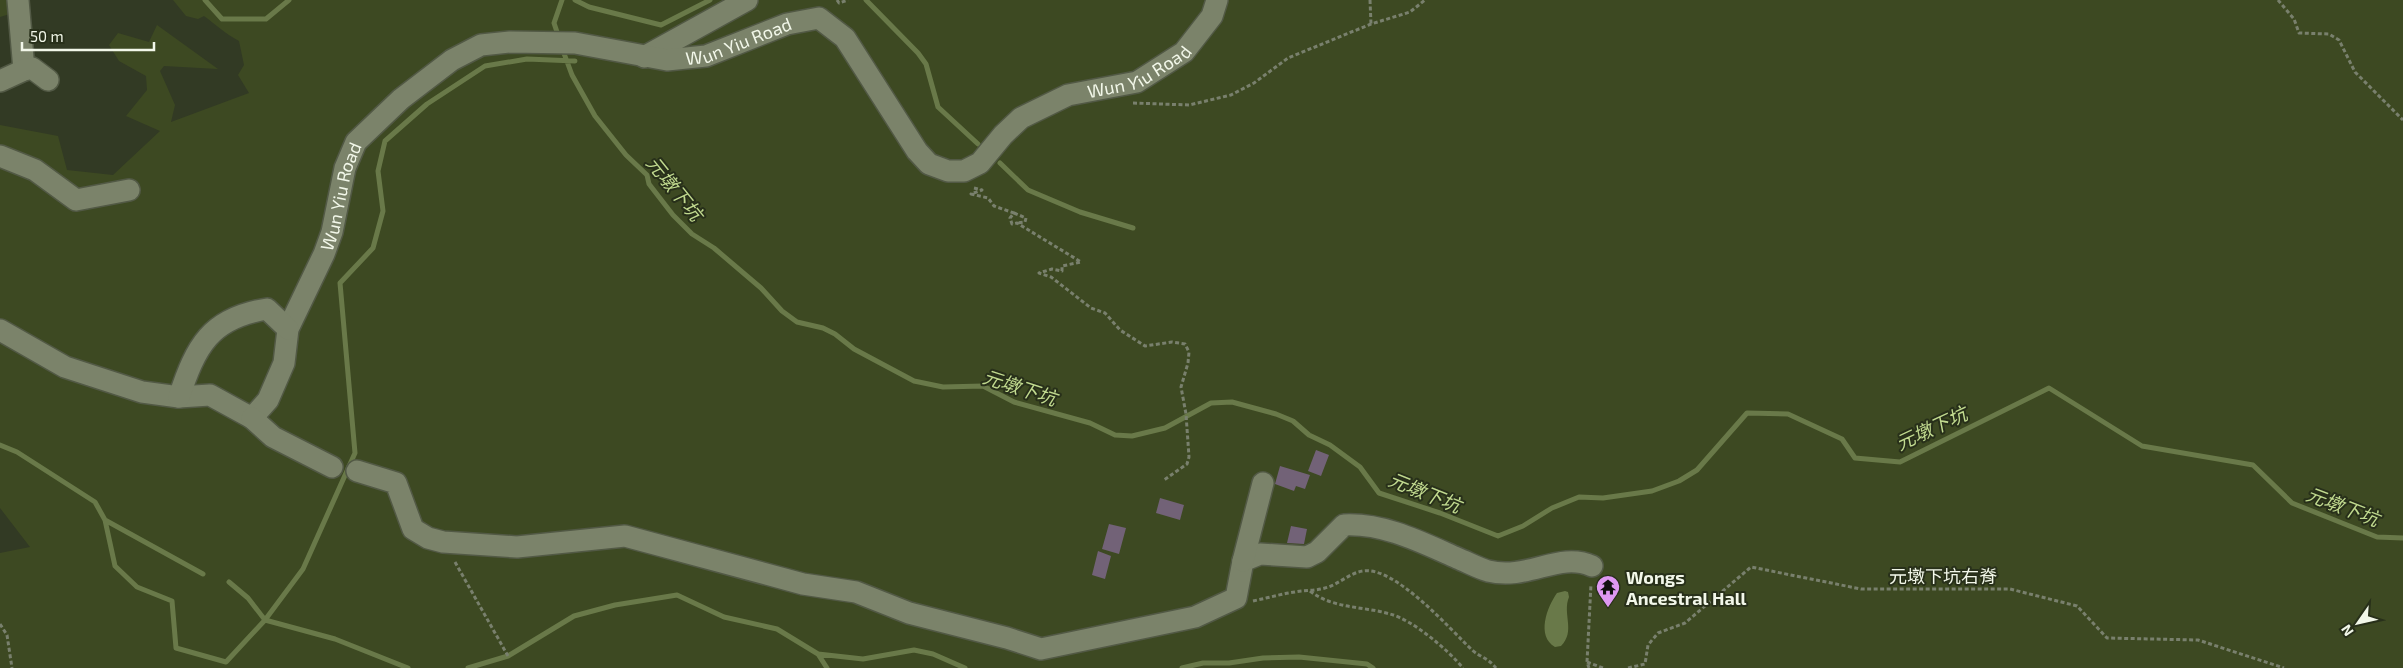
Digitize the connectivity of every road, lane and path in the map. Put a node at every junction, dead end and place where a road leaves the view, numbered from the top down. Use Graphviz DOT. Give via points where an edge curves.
graph roads {
  1 [pos="18,0"];
  2 [pos="747,0"];
  3 [pos="837,0"];
  4 [pos="848,0"];
  5 [pos="1217,0"];
  6 [pos="1370,0"];
  7 [pos="1425,0"];
  8 [pos="2278,0"];
  9 [pos="1371,24"];
  10 [pos="644,57"];
  11 [pos="24,70"];
  12 [pos="48,80"];
  13 [pos="0,81"];
  14 [pos="1130,103"];
  15 [pos="2403,120"];
  16 [pos="0,156"];
  17 [pos="957,171"];
  18 [pos="129,190"];
  19 [pos="1014,213"];
  20 [pos="1017,223"];
  21 [pos="288,329"];
  22 [pos="0,330"];
  23 [pos="178,397"];
  24 [pos="252,418"];
  25 [pos="332,467"];
  26 [pos="357,471"];
  27 [pos="1164,480"];
  28 [pos="1263,483"];
  29 [pos="443,542"];
  30 [pos="1243,560"];
  31 [pos="1592,566"];
  32 [pos="1310,591"];
  33 [pos="1236,598"];
  34 [pos="0,624"];
  35 [pos="508,656"];
  36 [pos="1587,662"];
  37 [pos="12,668"];
  38 [pos="1463,668"];
  39 [pos="1496,668"];
  40 [pos="1589,668"];
  41 [pos="1604,668"];
  42 [pos="1628,668"];
  43 [pos="2284,668"];
  1 -- 11 [label="street"];
  2 -- 10 [label="street"];
  3 -- 4 [label="path" via="840,3"];
  5 -- 17 [label="street, Wun Yiu Road" via="1212,16 1184,52 1137,82 1068,95 1021,118 980,163"];
  6 -- 9 [label="path"];
  7 -- 9 [label="path" via="1410,12"];
  8 -- 15 [label="path" via="2294,18 2299,33 2329,34 2339,40 2355,72"];
  9 -- 14 [label="path" via="1288,58 1254,84 1231,95 1188,105"];
  10 -- 17 [label="street, Wun Yiu Road" via="667,60 706,56 787,24 819,18 845,38 917,151 930,164"];
  10 -- 21 [label="street, Wun Yiu Road" via="575,43 510,42 482,45 452,60 401,99 356,142 345,168 332,232"];
  11 -- 12 [label="street" via="32,68"];
  11 -- 13 [label="street"];
  16 -- 18 [label="street" via="35,170 76,200"];
  17 -- 19 [label="path" via="958,182 982,190 971,194 988,198 994,206"];
  19 -- 20 [label="path" via="1010,218 1012,224"];
  19 -- 20 [label="path" via="1026,218 1025,222"];
  20 -- 27 [label="path" via="1081,262 1062,266 1062,271 1040,272 1091,308 1105,313 1120,330 1145,346 1172,342 1185,344 1189,352 1188,363 1181,387 1189,457 1187,464"];
  21 -- 23 [label="street" via="267,309 246,312 227,320 200,346"];
  21 -- 24 [label="street, Wun Yiu Road" via="284,363 268,400"];
  22 -- 23 [label="street" via="65,366 142,392"];
  23 -- 24 [label="street" via="210,395"];
  24 -- 25 [label="street" via="274,437"];
  26 -- 29 [label="street" via="396,483 413,529"];
  28 -- 30 [label="street"];
  29 -- 33 [label="street" via="517,547 625,536 803,584 856,592 909,613 1041,649 1195,617"];
  29 -- 35 [label="path"];
  30 -- 31 [label="street" via="1260,554 1307,557 1317,552 1344,525 1361,524 1409,537 1487,571 1511,574 1568,560"];
  30 -- 33 [label="street"];
  31 -- 36 [label="path"];
  32 -- 33 [label="path" via="1245,602"];
  32 -- 38 [label="path" via="1332,603 1392,614 1452,654"];
  32 -- 39 [label="path" via="1326,588 1364,570 1384,575 1419,598 1473,651"];
  34 -- 37 [label="path" via="7,635"];
  36 -- 40 [label="path"];
  36 -- 41 [label="path"];
  42 -- 43 [label="path, 元墩下坑右脊" via="1645,664 1648,644 1658,634 1685,623 1751,568 1861,589 2010,589 2076,606 2107,638 2198,640"];
}
